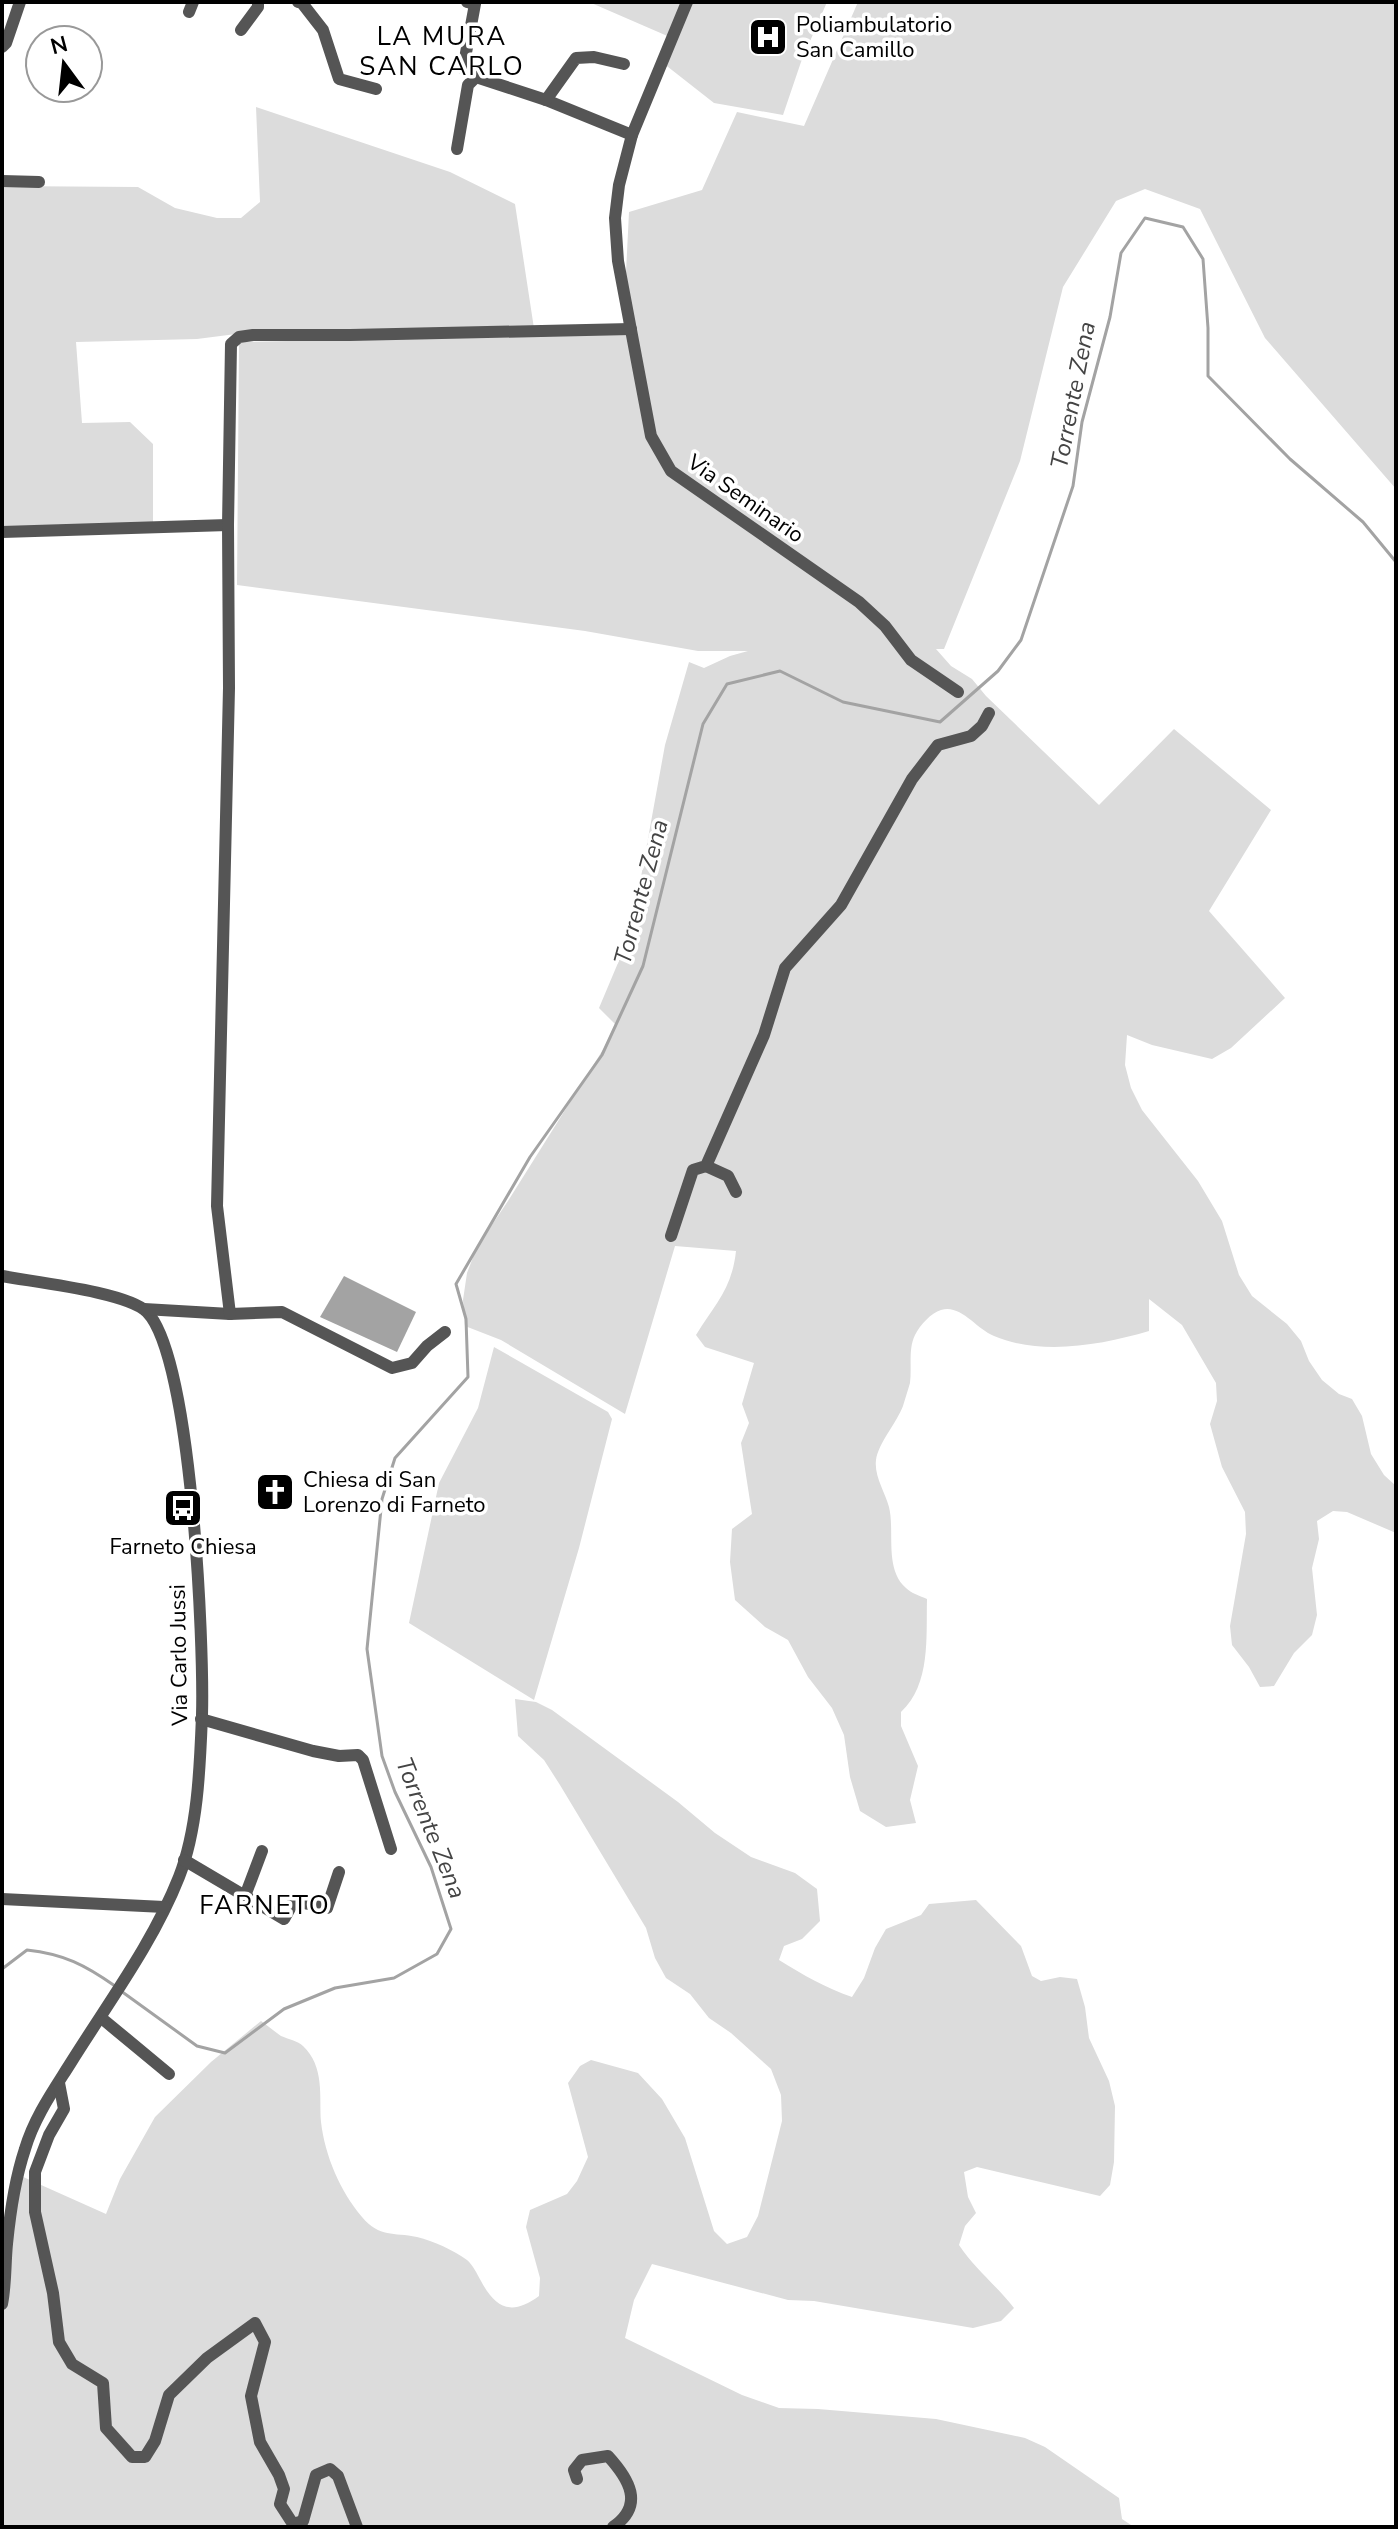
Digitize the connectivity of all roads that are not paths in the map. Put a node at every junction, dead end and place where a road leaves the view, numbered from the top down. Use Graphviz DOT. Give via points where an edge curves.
graph roads {
  1 [pos="20,2"];
  2 [pos="258,2"];
  3 [pos="298,2"];
  4 [pos="467,2"];
  5 [pos="687,2"];
  6 [pos="241,30"];
  7 [pos="2,47"];
  8 [pos="624,64"];
  9 [pos="476,77"];
  10 [pos="376,89"];
  11 [pos="546,100"];
  12 [pos="632,135"];
  13 [pos="457,149"];
  14 [pos="2,181"];
  15 [pos="39,182"];
  16 [pos="631,329"];
  17 [pos="228,525"];
  18 [pos="2,532"];
  19 [pos="958,692"];
  20 [pos="989,713"];
  21 [pos="706,1166"];
  22 [pos="736,1192"];
  23 [pos="671,1236"];
  24 [pos="2,1276"];
  25 [pos="144,1309"];
  26 [pos="230,1314"];
  27 [pos="445,1332"];
  28 [pos="201,1719"];
  29 [pos="391,1849"];
  30 [pos="262,1851"];
  31 [pos="184,1860"];
  32 [pos="339,1872"];
  33 [pos="245,1896"];
  34 [pos="2,1899"];
  35 [pos="164,1907"];
  36 [pos="105,2021"];
  37 [pos="169,2074"];
  38 [pos="59,2083"];
  39 [pos="2,2304"];
  40 [pos="577,2479"];
  41 [pos="357,2527"];
  42 [pos="613,2527"];
  1 -- 7 [label="street"];
  2 -- 6 [label="street"];
  3 -- 10 [label="street" via="323,30 339,79"];
  4 -- 9 [label="street" via="475,4 463,69"];
  5 -- 12 [label="street, Via Seminario"];
  8 -- 11 [label="street" via="576,58"];
  9 -- 11 [label="street"];
  9 -- 13 [label="street" via="468,85"];
  11 -- 12 [label="street"];
  12 -- 16 [label="street, Via Seminario" via="615,218"];
  14 -- 15 [label="street"];
  16 -- 17 [label="street" via="239,337 231,344"];
  16 -- 19 [label="street, Via Seminario" via="651,436 671,471 859,602 911,660"];
  17 -- 18 [label="street"];
  17 -- 26 [label="street" via="217,1206"];
  20 -- 21 [label="street" via="971,736 938,745 912,779 841,905 785,968 764,1035"];
  21 -- 22 [label="street" via="728,1176"];
  21 -- 23 [label="street" via="693,1170"];
  24 -- 25 [label="street"];
  25 -- 26 [label="street"];
  25 -- 28 [label="street, Via Carlo Jussi" via="165,1345 179,1405 201,1641"];
  26 -- 27 [label="street" via="282,1312 392,1368 412,1363"];
  28 -- 29 [label="street" via="313,1751 358,1755"];
  28 -- 31 [label="street, Via Carlo Jussi" via="198,1784"];
  30 -- 33 [label="street"];
  31 -- 33 [label="street"];
  31 -- 35 [label="street, Via Carlo Jussi"];
  32 -- 33 [label="street" via="327,1908 294,1901 284,1919"];
  34 -- 35 [label="street"];
  35 -- 38 [label="street, Via Carlo Jussi"];
  36 -- 37 [label="street"];
  38 -- 39 [label="street, Via Carlo Jussi" via="25,2148 13,2196"];
  38 -- 41 [label="street" via="64,2109 35,2172 35,2212 59,2342 72,2364 103,2383 106,2428 132,2457 145,2457 169,2395 255,2323 265,2342 251,2396 260,2442 284,2489 280,2504 293,2524 303,2521 316,2475 330,2469 338,2476"];
  40 -- 42 [label="street" via="574,2470 582,2460 608,2456 625,2475 632,2501 626,2518"];
}
